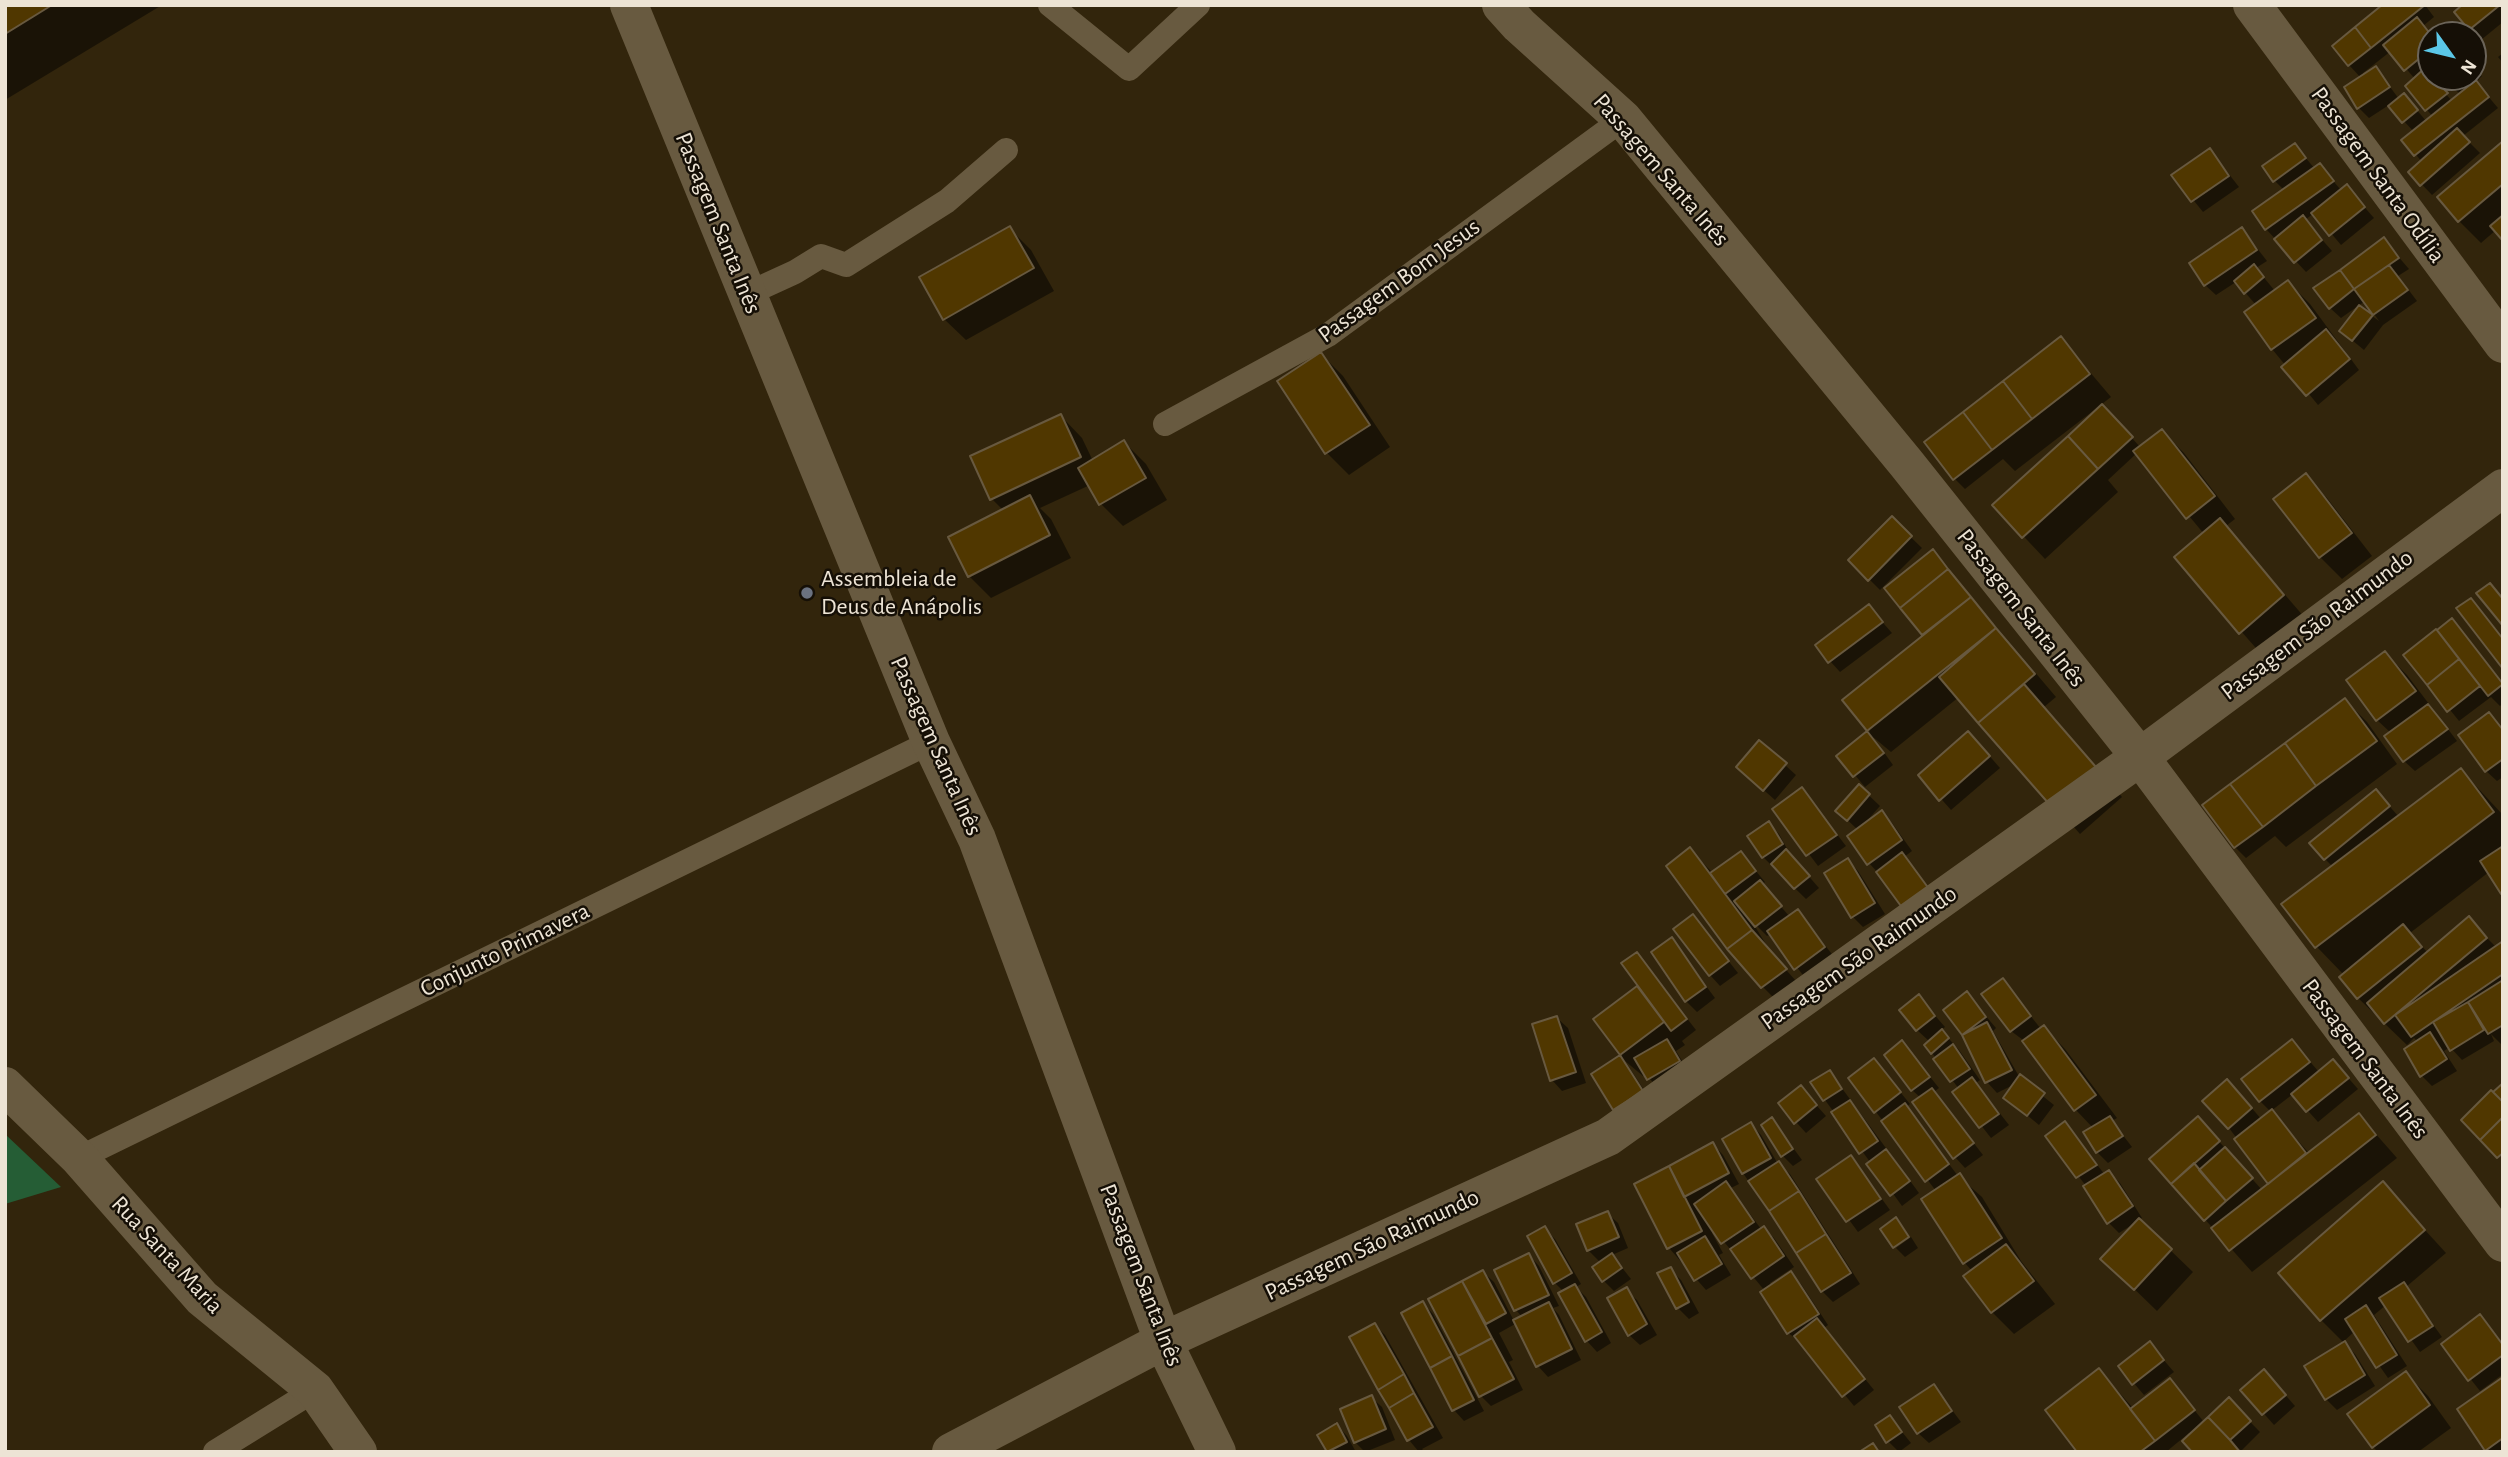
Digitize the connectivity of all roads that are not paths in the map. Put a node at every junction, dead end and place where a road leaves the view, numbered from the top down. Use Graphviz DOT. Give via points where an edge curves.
graph roads {
  1 [pos="629,5"];
  2 [pos="1050,5"];
  3 [pos="1198,5"];
  4 [pos="1502,5"];
  5 [pos="2263,9"];
  6 [pos="1623,119"];
  7 [pos="1006,150"];
  8 [pos="747,294"];
  9 [pos="2503,344"];
  10 [pos="1165,425"];
  11 [pos="2503,488"];
  12 [pos="932,742"];
  13 [pos="2140,757"];
  14 [pos="5,1086"];
  15 [pos="79,1158"];
  16 [pos="2503,1243"];
  17 [pos="1163,1341"];
  18 [pos="315,1391"];
  19 [pos="215,1452"];
  20 [pos="358,1452"];
  21 [pos="951,1452"];
  22 [pos="1217,1452"];
  1 -- 8 [label="street, Passagem Santa Inês"];
  2 -- 3 [label="lane" via="1129,69"];
  4 -- 6 [label="street, Passagem Santa Inês"];
  5 -- 9 [label="street, Passagem Santa Odília"];
  6 -- 10 [label="lane, Passagem Bom Jesus" via="1328,335"];
  6 -- 13 [label="street, Passagem Santa Inês"];
  7 -- 8 [label="lane" via="947,201 846,265 821,256"];
  8 -- 12 [label="street, Passagem Santa Inês"];
  11 -- 13 [label="street, Passagem São Raimundo"];
  12 -- 15 [label="lane, Conjunto Primavera"];
  12 -- 17 [label="street, Passagem Santa Inês" via="977,839"];
  13 -- 16 [label="street, Passagem Santa Inês"];
  13 -- 17 [label="street, Passagem São Raimundo" via="1608,1137"];
  14 -- 15 [label="street, Rua Santa Maria"];
  15 -- 18 [label="street, Rua Santa Maria" via="202,1298"];
  17 -- 21 [label="street, Passagem São Raimundo"];
  17 -- 22 [label="street, Passagem Santa Inês"];
  18 -- 19 [label="lane"];
  18 -- 20 [label="street, Rua Santa Maria"];
}
